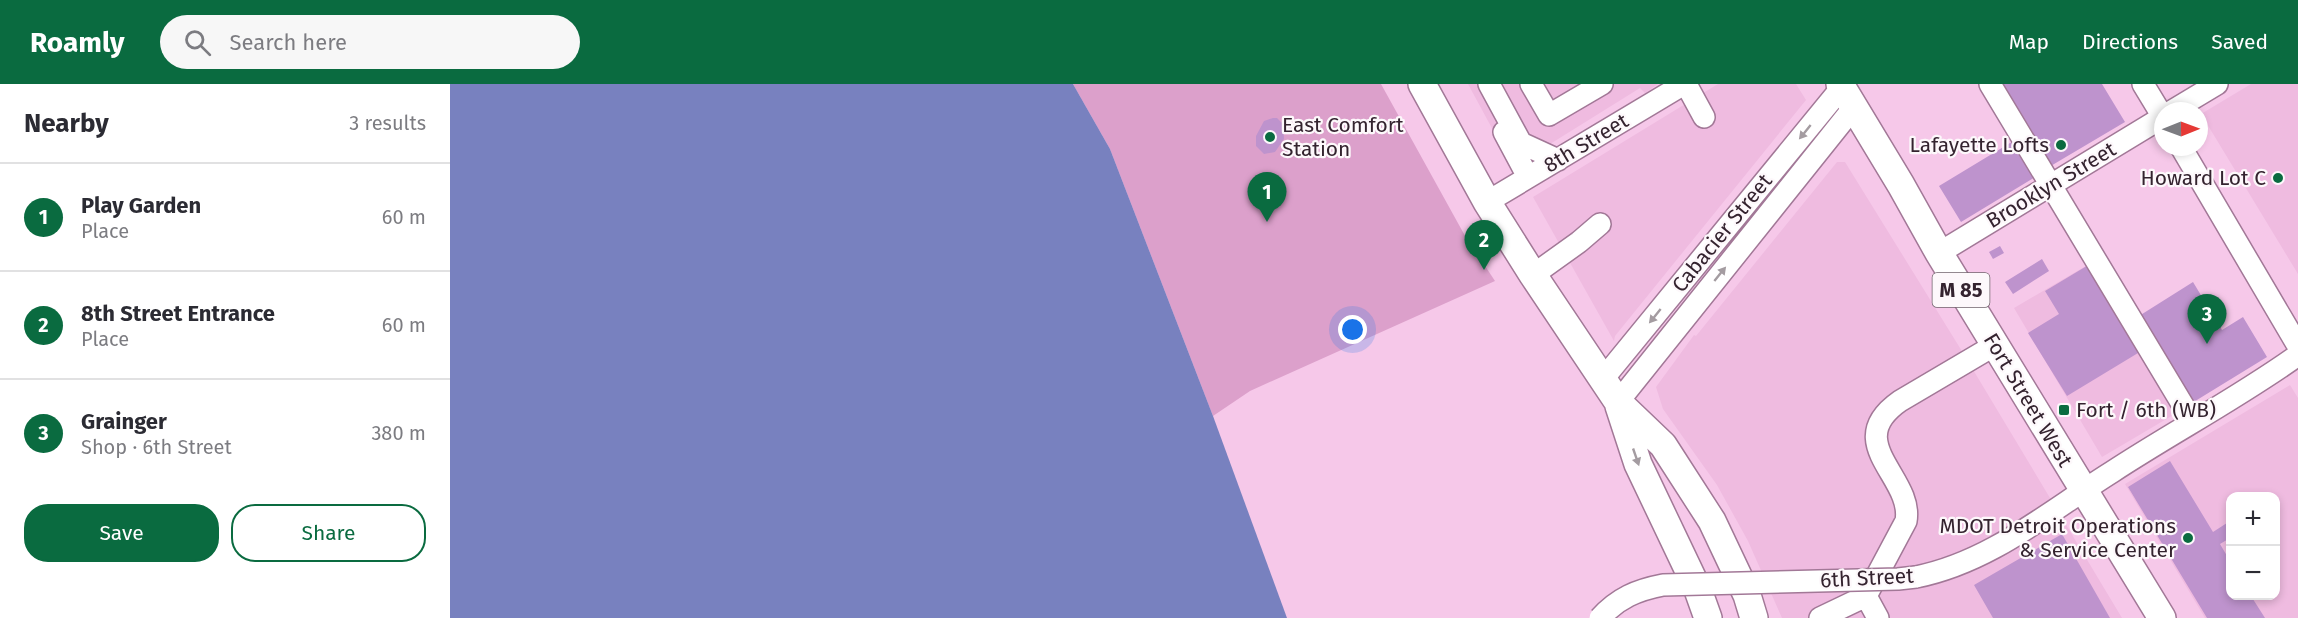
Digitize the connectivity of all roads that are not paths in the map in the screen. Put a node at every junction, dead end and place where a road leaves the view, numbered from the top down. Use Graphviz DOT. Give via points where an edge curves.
graph roads {
  1 [pos="1422,84"];
  2 [pos="1478,84"];
  3 [pos="1489,84"];
  4 [pos="1531,84"];
  5 [pos="1602,84"];
  6 [pos="1685,84"];
  7 [pos="1990,84"];
  8 [pos="2143,84"];
  9 [pos="2217,84"];
  10 [pos="1845,93"];
  11 [pos="2154,102"];
  12 [pos="2187,102"];
  13 [pos="1704,117"];
  14 [pos="2154,122"];
  15 [pos="2186,156"];
  16 [pos="1558,160"];
  17 [pos="1528,177"];
  18 [pos="2050,185"];
  19 [pos="1487,202"];
  20 [pos="1600,224"];
  21 [pos="1939,253"];
  22 [pos="1533,274"];
  23 [pos="1995,345"];
  24 [pos="2298,346"];
  25 [pos="2298,355"];
  26 [pos="1603,379"];
  27 [pos="1618,402"];
  28 [pos="2193,423"];
  29 [pos="2084,492"];
  30 [pos="1698,590"];
  31 [pos="1866,596"];
  32 [pos="1600,618"];
  33 [pos="1708,618"];
  34 [pos="1740,618"];
  35 [pos="1754,618"];
  36 [pos="1820,618"];
  37 [pos="1878,618"];
  38 [pos="2162,618"];
  1 -- 19 [label="main road"];
  2 -- 17 [label="street"];
  3 -- 16 [label="street" via="1521,143"];
  4 -- 5 [label="street" via="1549,115"];
  6 -- 13 [label="street"];
  6 -- 16 [label="street, 8th Street"];
  7 -- 18 [label="street"];
  8 -- 11 [label="street"];
  9 -- 12 [label="street"];
  10 -- 21 [label="main road, Fort Street West / M 85"];
  10 -- 26 [label="street, Cabacier Street, one-way"];
  27 -- 10 [label="street, Cabacier Street, one-way"];
  14 -- 18 [label="street, Brooklyn Street"];
  15 -- 24 [label="street"];
  16 -- 17 [label="street, 8th Street"];
  17 -- 19 [label="street, 8th Street"];
  18 -- 21 [label="street, Brooklyn Street"];
  18 -- 28 [label="street"];
  19 -- 22 [label="main road"];
  20 -- 22 [label="street"];
  21 -- 23 [label="main road, Fort Street West / M 85"];
  22 -- 26 [label="main road"];
  23 -- 29 [label="main road, Fort Street West / M 85"];
  23 -- 31 [label="street" via="1900,401 1882,418 1879,451 1908,511"];
  25 -- 28 [label="street, 6th Street"];
  26 -- 27 [label="main road"];
  27 -- 30 [label="main road, one-way" via="1638,464"];
  27 -- 35 [label="main road" via="1663,445 1706,511 1747,595"];
  28 -- 29 [label="street, 6th Street"];
  29 -- 32 [label="street, 6th Street, bridge" via="1983,555 1916,577 1663,585 1622,598"];
  29 -- 38 [label="main road, Fort Street West / M 85"];
  30 -- 33 [label="main road"];
  30 -- 34 [label="main road" via="1698,565 1713,563 1720,569"];
  31 -- 36 [label="street"];
  31 -- 37 [label="street"];
}
